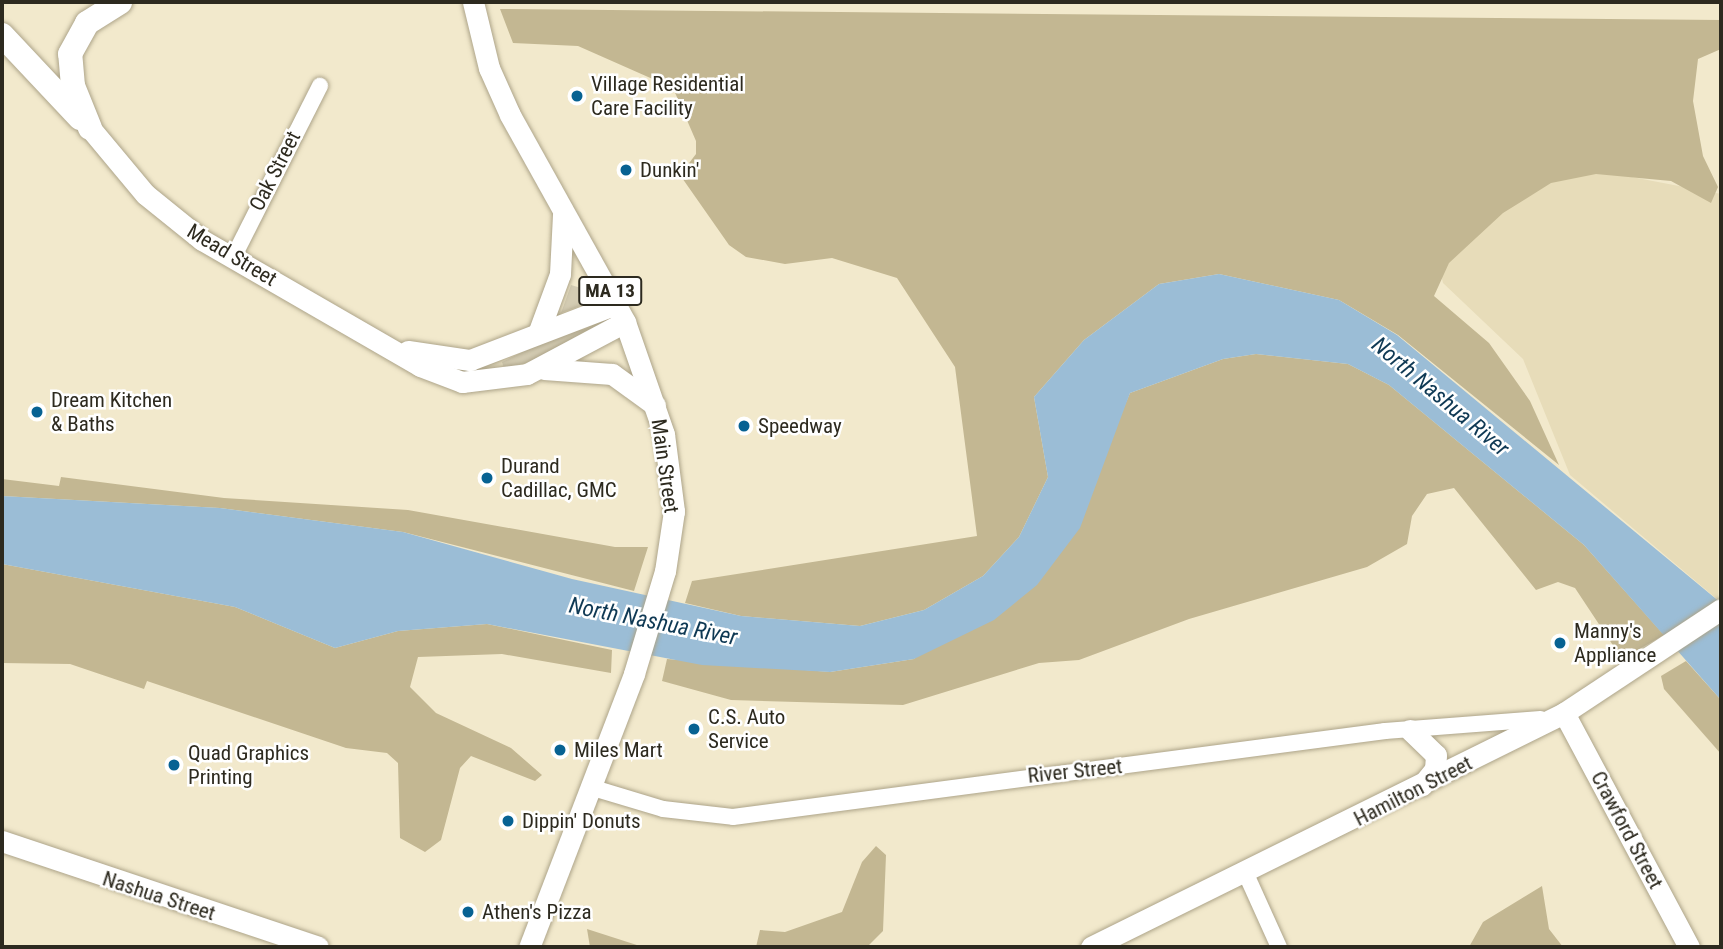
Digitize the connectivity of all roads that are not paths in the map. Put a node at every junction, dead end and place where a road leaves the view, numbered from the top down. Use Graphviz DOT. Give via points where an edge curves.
graph roads {
  1 [pos="120,2"];
  2 [pos="473,2"];
  3 [pos="2,35"];
  4 [pos="320,86"];
  5 [pos="90,128"];
  6 [pos="561,205"];
  7 [pos="233,258"];
  8 [pos="621,313"];
  9 [pos="539,331"];
  10 [pos="399,349"];
  11 [pos="538,369"];
  12 [pos="656,405"];
  13 [pos="1721,609"];
  14 [pos="1564,713"];
  15 [pos="1410,730"];
  16 [pos="590,787"];
  17 [pos="1415,791"];
  18 [pos="2,841"];
  19 [pos="1246,874"];
  20 [pos="318,947"];
  21 [pos="529,947"];
  22 [pos="1091,947"];
  23 [pos="1279,947"];
  24 [pos="1689,947"];
  1 -- 5 [label="highway" via="87,23 70,54 73,86"];
  2 -- 6 [label="main road, Main Street / MA 13" via="479,32 510,115"];
  3 -- 5 [label="highway"];
  4 -- 7 [label="street, Oak Street"];
  5 -- 7 [label="main road, Mead Street" via="163,211"];
  6 -- 8 [label="main road, Main Street / MA 13"];
  6 -- 9 [label="main road" via="560,274"];
  7 -- 10 [label="main road, Mead Street"];
  8 -- 9 [label="main road, Mead Street"];
  8 -- 11 [label="main road, Mead Street"];
  8 -- 12 [label="main road, Main Street / MA 13"];
  9 -- 10 [label="main road, Mead Street" via="470,360"];
  10 -- 11 [label="main road, Mead Street" via="420,366 462,382"];
  11 -- 12 [label="main road" via="612,374"];
  12 -- 16 [label="main road, Main Street / MA 13" via="674,511 665,571 634,674"];
  13 -- 14 [label="main road, Hamilton Street"];
  14 -- 15 [label="street, River Street"];
  14 -- 17 [label="main road, Hamilton Street"];
  14 -- 24 [label="main road, Crawford Street"];
  15 -- 16 [label="street, River Street" via="926,786 733,817 663,809"];
  15 -- 17 [label="main road" via="1431,745 1436,760"];
  16 -- 21 [label="main road, Main Street / MA 13"];
  17 -- 19 [label="main road, Hamilton Street"];
  18 -- 20 [label="main road, Nashua Street"];
  19 -- 22 [label="main road, Hamilton Street"];
  19 -- 23 [label="street"];
}
